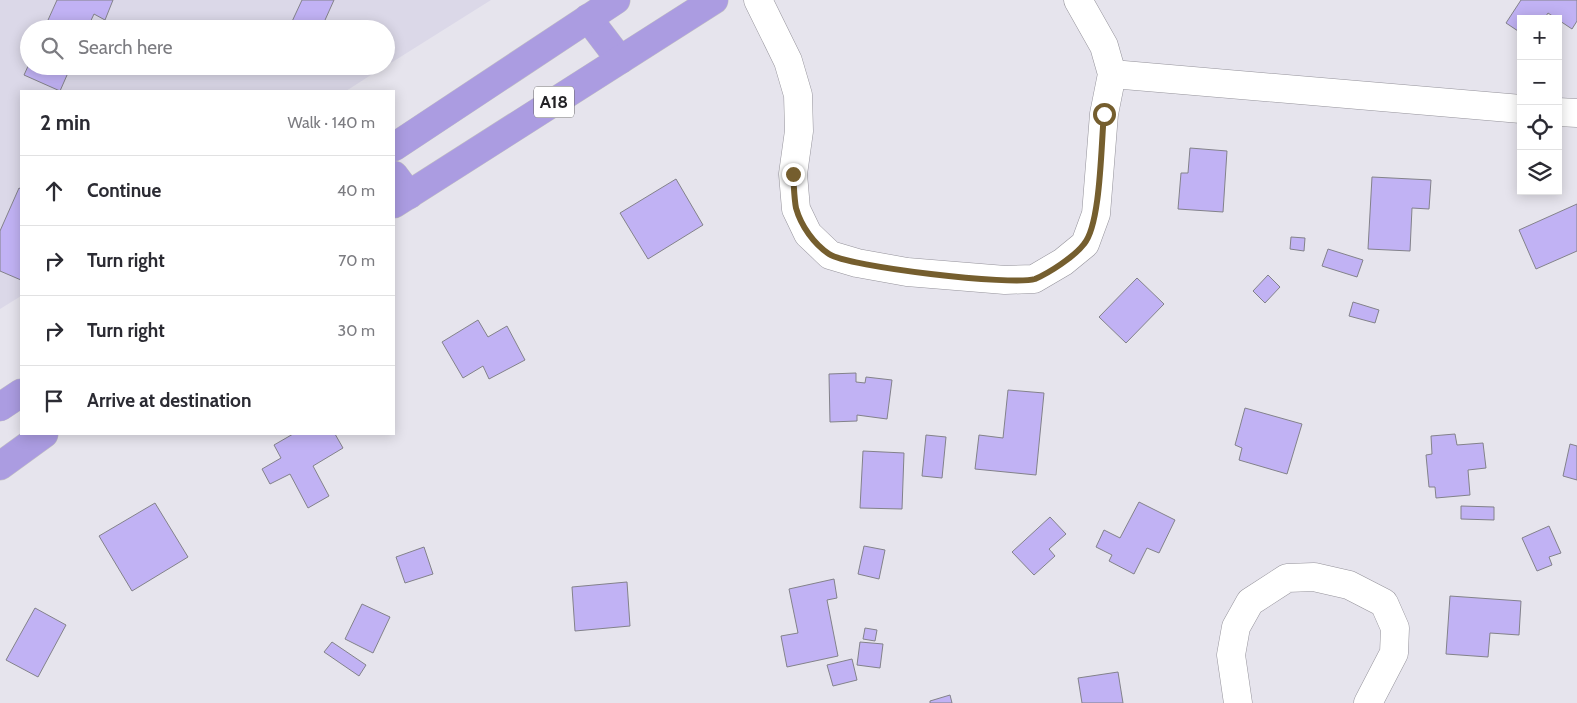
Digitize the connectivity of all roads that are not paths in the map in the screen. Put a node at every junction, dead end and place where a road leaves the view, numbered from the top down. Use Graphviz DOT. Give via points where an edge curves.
graph roads {
  1 [pos="616,0"];
  2 [pos="714,0"];
  3 [pos="758,0"];
  4 [pos="1078,0"];
  5 [pos="588,18"];
  6 [pos="620,60"];
  7 [pos="1112,74"];
  8 [pos="1517,109"];
  9 [pos="1562,112"];
  10 [pos="1577,114"];
  11 [pos="395,146"];
  12 [pos="399,191"];
  13 [pos="20,394"];
  14 [pos="0,407"];
  15 [pos="43,435"];
  16 [pos="0,466"];
  17 [pos="1238,703"];
  18 [pos="1368,703"];
  1 -- 5 [label="highway, A18"];
  2 -- 6 [label="highway, A18"];
  3 -- 7 [label="street" via="788,61 798,95 799,132 793,174 796,209 808,234 830,255 857,263 907,272 1005,280 1034,279 1063,262 1085,244 1096,214 1104,114"];
  4 -- 7 [label="street" via="1104,46"];
  5 -- 6 [label="highway"];
  5 -- 11 [label="highway, A18"];
  6 -- 12 [label="highway, A18"];
  7 -- 8 [label="street"];
  9 -- 10 [label="street"];
  13 -- 14 [label="highway"];
  15 -- 16 [label="highway"];
  17 -- 18 [label="street" via="1231,655 1236,627 1250,602 1287,578 1314,577 1349,585 1384,603 1395,628 1394,653"];
}
